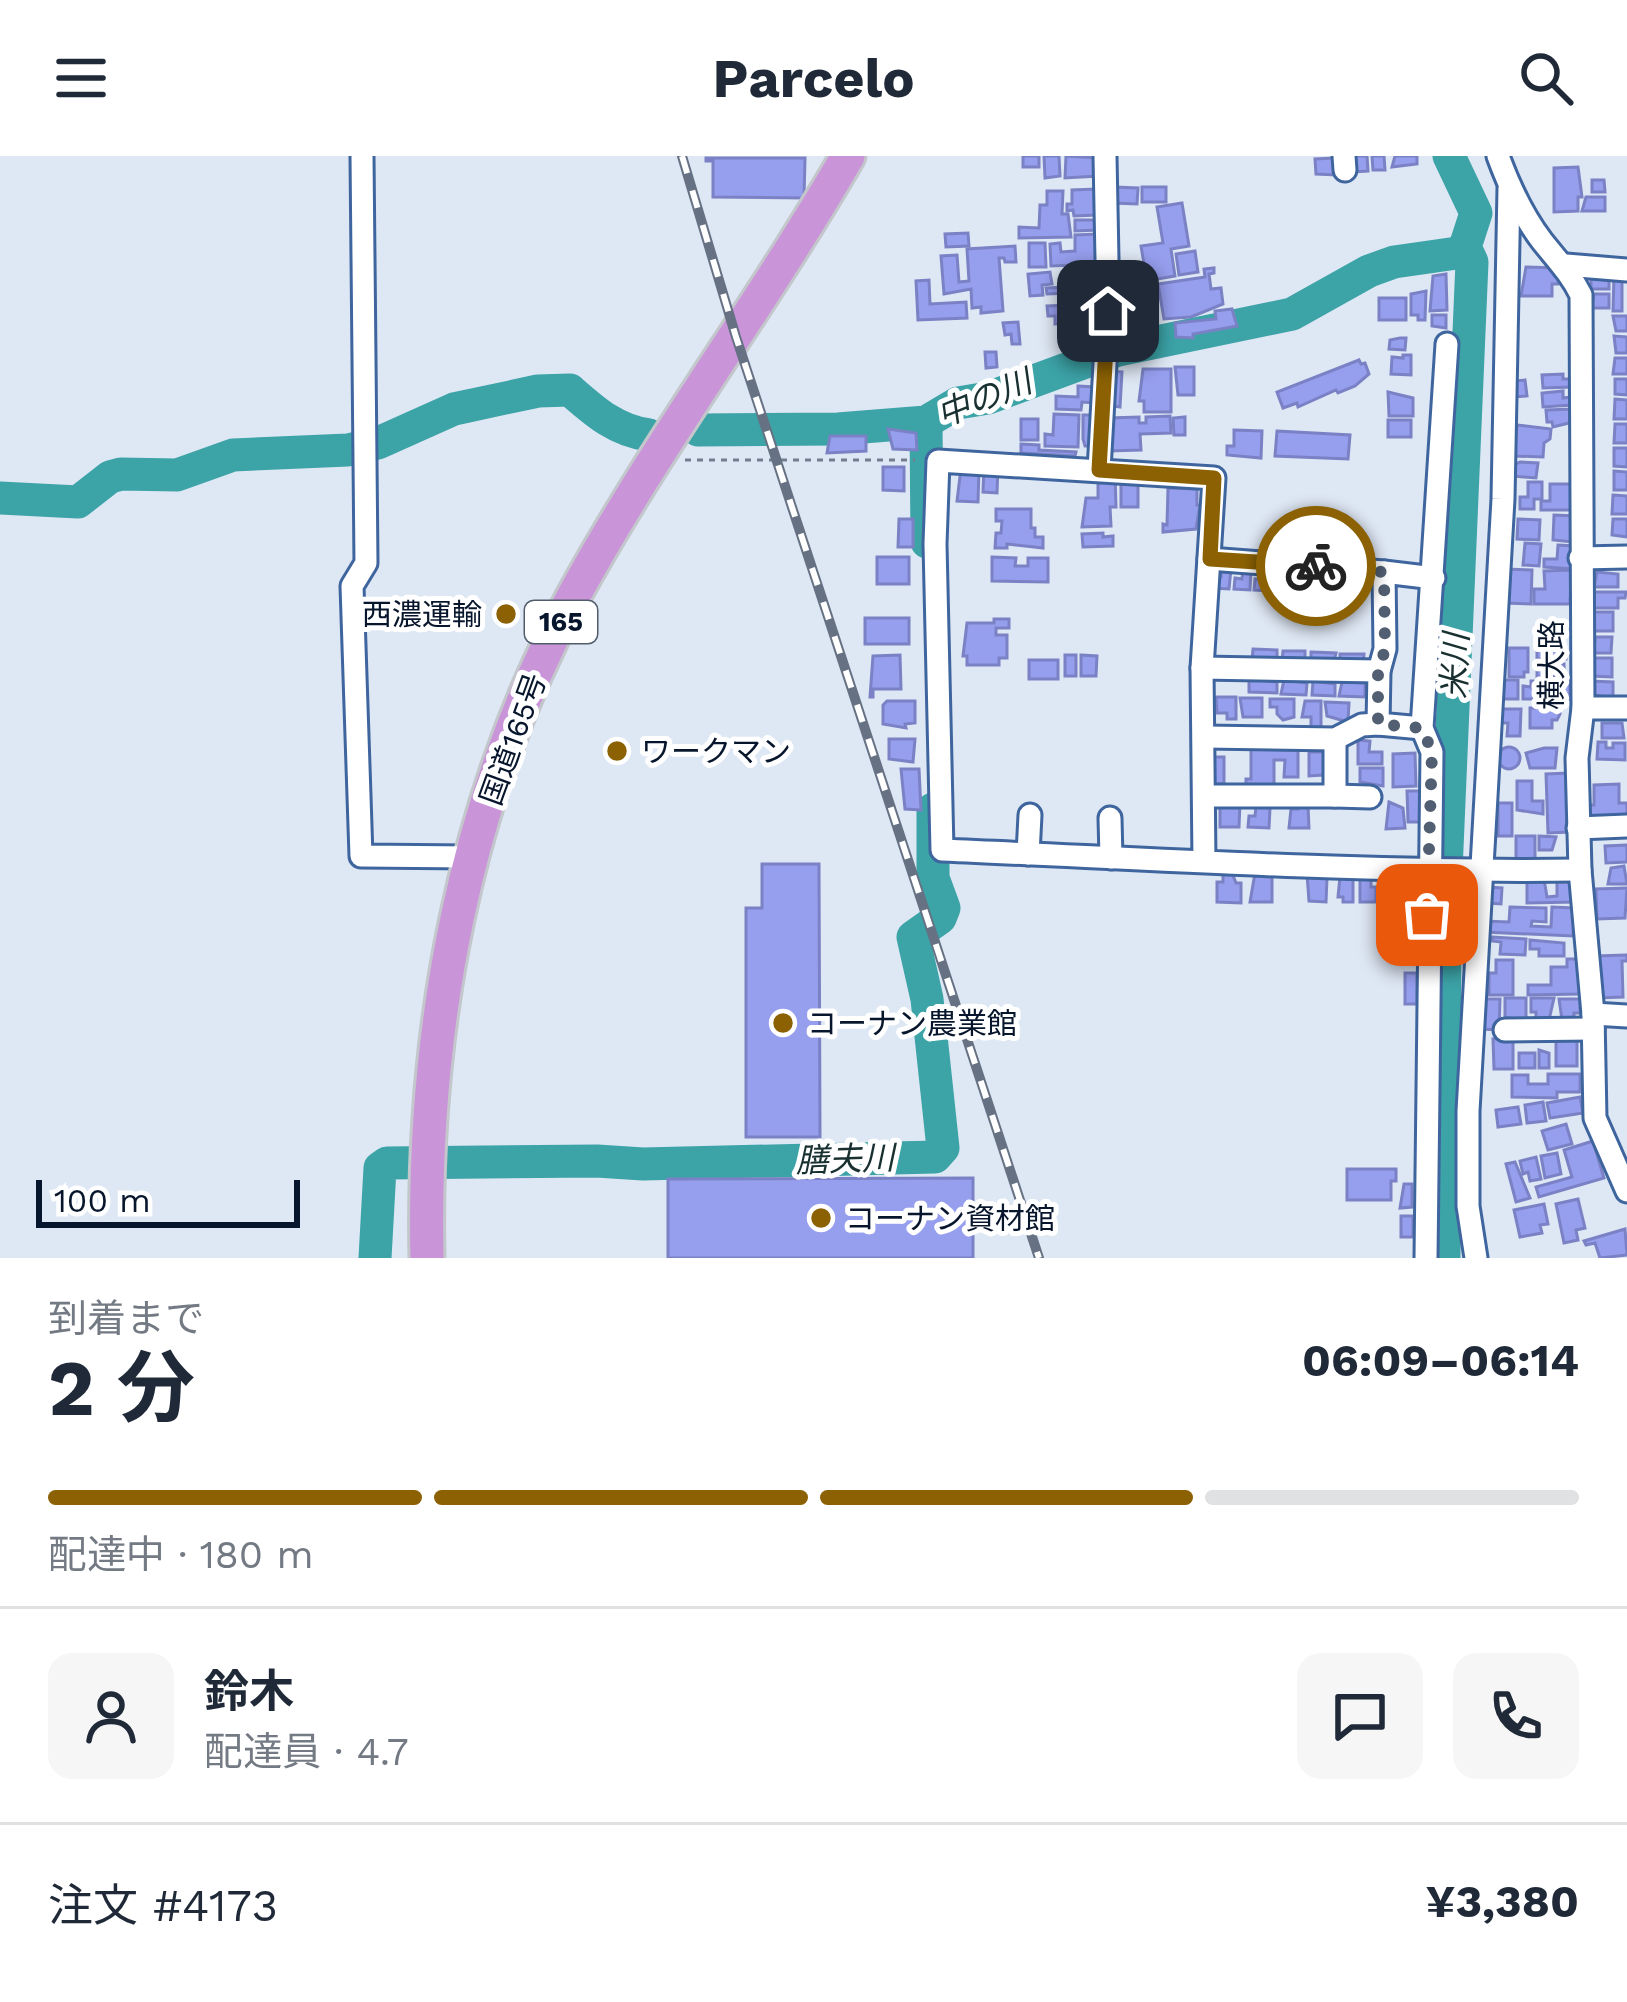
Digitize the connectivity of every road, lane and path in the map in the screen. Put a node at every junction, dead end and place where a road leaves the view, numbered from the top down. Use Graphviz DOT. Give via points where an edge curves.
graph roads {
  1 [pos="362,156"];
  2 [pos="848,156"];
  3 [pos="1105,156"];
  4 [pos="1498,156"];
  5 [pos="1509,188"];
  6 [pos="1565,265"];
  7 [pos="1627,270"];
  8 [pos="1447,344"];
  9 [pos="653,460"];
  10 [pos="920,460"];
  11 [pos="1099,470"];
  12 [pos="1627,557"];
  13 [pos="1580,558"];
  14 [pos="1210,559"];
  15 [pos="1384,572"];
  16 [pos="1434,578"];
  17 [pos="1202,668"];
  18 [pos="1378,670"];
  19 [pos="1582,708"];
  20 [pos="1627,708"];
  21 [pos="1378,724"];
  22 [pos="1422,728"];
  23 [pos="1204,736"];
  24 [pos="1335,739"];
  25 [pos="1206,796"];
  26 [pos="1335,796"];
  27 [pos="1370,797"];
  28 [pos="1030,815"];
  29 [pos="1110,818"];
  30 [pos="1627,826"];
  31 [pos="1578,828"];
  32 [pos="1028,854"];
  33 [pos="471,857"];
  34 [pos="1111,858"];
  35 [pos="1204,862"];
  36 [pos="1431,870"];
  37 [pos="1580,870"];
  38 [pos="1479,872"];
  39 [pos="1627,1016"];
  40 [pos="1593,1021"];
  41 [pos="1504,1030"];
  42 [pos="1627,1191"];
  43 [pos="427,1258"];
  44 [pos="1426,1258"];
  45 [pos="1476,1258"];
  1 -- 33 [label="street" via="366,563 352,586 361,856"];
  2 -- 9 [label="highway, 国道165号 / 165"];
  3 -- 11 [label="street"];
  4 -- 5 [label="street, 横大路"];
  5 -- 6 [label="street, 横大路"];
  5 -- 38 [label="street" via="1503,499"];
  6 -- 7 [label="street"];
  6 -- 13 [label="street, 横大路" via="1581,295"];
  8 -- 16 [label="street"];
  9 -- 10 [label="path"];
  9 -- 33 [label="highway, 国道165号 / 165" via="520,709"];
  11 -- 14 [label="street" via="1214,478"];
  11 -- 32 [label="street" via="938,461 942,850"];
  12 -- 13 [label="street"];
  13 -- 19 [label="street, 横大路"];
  14 -- 15 [label="street"];
  14 -- 17 [label="street"];
  15 -- 16 [label="street"];
  15 -- 18 [label="street"];
  16 -- 22 [label="street"];
  17 -- 18 [label="street"];
  17 -- 23 [label="street"];
  18 -- 21 [label="street"];
  19 -- 20 [label="street"];
  19 -- 31 [label="street, 横大路"];
  21 -- 22 [label="street"];
  21 -- 24 [label="street"];
  22 -- 36 [label="street" via="1432,752"];
  23 -- 24 [label="street"];
  23 -- 25 [label="street"];
  24 -- 26 [label="street"];
  25 -- 26 [label="street"];
  25 -- 35 [label="street"];
  26 -- 27 [label="street"];
  28 -- 32 [label="street"];
  29 -- 34 [label="street"];
  30 -- 31 [label="street"];
  31 -- 37 [label="street, 横大路"];
  32 -- 34 [label="street"];
  33 -- 43 [label="highway, 国道165号 / 165" via="445,975"];
  34 -- 35 [label="street"];
  35 -- 36 [label="street"];
  36 -- 38 [label="street"];
  36 -- 44 [label="street"];
  37 -- 38 [label="street"];
  37 -- 40 [label="street, 横大路"];
  38 -- 45 [label="street" via="1468,1111"];
  39 -- 40 [label="street"];
  40 -- 41 [label="street"];
  40 -- 42 [label="street, 横大路" via="1595,1118"];
}
